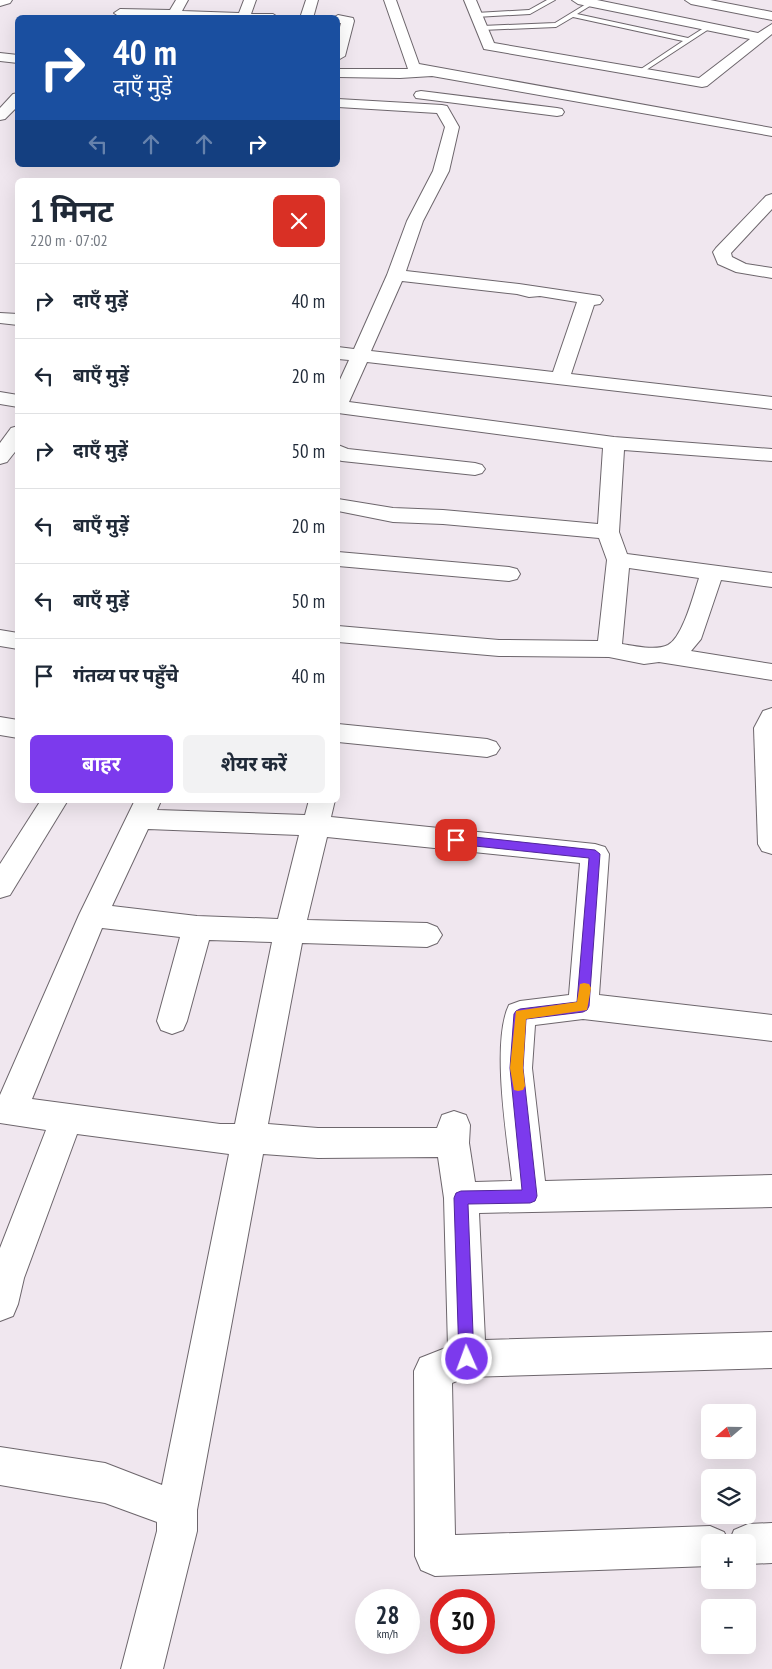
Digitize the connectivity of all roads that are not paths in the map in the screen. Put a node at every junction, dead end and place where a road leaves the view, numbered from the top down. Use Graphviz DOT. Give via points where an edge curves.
graph roads {
  1 [pos="6,0"];
  2 [pos="182,0"];
  3 [pos="250,0"];
  4 [pos="312,0"];
  5 [pos="390,0"];
  6 [pos="470,0"];
  7 [pos="552,0"];
  8 [pos="691,0"];
  9 [pos="584,1"];
  10 [pos="0,2"];
  11 [pos="120,13"];
  12 [pos="476,14"];
  13 [pos="155,15"];
  14 [pos="174,15"];
  15 [pos="245,15"];
  16 [pos="307,15"];
  17 [pos="571,16"];
  18 [pos="772,16"];
  19 [pos="340,20"];
  20 [pos="709,27"];
  21 [pos="482,28"];
  22 [pos="772,28"];
  23 [pos="760,37"];
  24 [pos="689,40"];
  25 [pos="340,41"];
  26 [pos="0,57"];
  27 [pos="15,59"];
  28 [pos="432,72"];
  29 [pos="640,72"];
  30 [pos="340,73"];
  31 [pos="340,89"];
  32 [pos="366,90"];
  33 [pos="395,92"];
  34 [pos="569,96"];
  35 [pos="15,100"];
  36 [pos="340,103"];
  37 [pos="0,116"];
  38 [pos="384,120"];
  39 [pos="449,123"];
  40 [pos="772,132"];
  41 [pos="772,199"];
  42 [pos="772,272"];
  43 [pos="396,275"];
  44 [pos="0,318"];
  45 [pos="15,320"];
  46 [pos="340,353"];
  47 [pos="360,356"];
  48 [pos="560,379"];
  49 [pos="0,398"];
  50 [pos="15,400"];
  51 [pos="340,401"];
  52 [pos="772,402"];
  53 [pos="340,406"];
  54 [pos="15,436"];
  55 [pos="614,443"];
  56 [pos="340,454"];
  57 [pos="772,455"];
  58 [pos="0,458"];
  59 [pos="0,464"];
  60 [pos="15,467"];
  61 [pos="474,470"];
  62 [pos="340,505"];
  63 [pos="608,532"];
  64 [pos="340,559"];
  65 [pos="618,560"];
  66 [pos="509,574"];
  67 [pos="712,574"];
  68 [pos="772,580"];
  69 [pos="340,634"];
  70 [pos="0,638"];
  71 [pos="15,640"];
  72 [pos="609,649"];
  73 [pos="659,654"];
  74 [pos="772,672"];
  75 [pos="772,717"];
  76 [pos="0,726"];
  77 [pos="15,728"];
  78 [pos="340,733"];
  79 [pos="487,748"];
  80 [pos="53,803"];
  81 [pos="144,809"];
  82 [pos="320,813"];
  83 [pos="772,844"];
  84 [pos="0,887"];
  85 [pos="93,915"];
  86 [pos="197,928"];
  87 [pos="289,932"];
  88 [pos="426,935"];
  89 [pos="583,1006"];
  90 [pos="172,1021"];
  91 [pos="772,1028"];
  92 [pos="6,1110"];
  93 [pos="68,1118"];
  94 [pos="250,1139"];
  95 [pos="772,1191"];
  96 [pos="530,1196"];
  97 [pos="461,1198"];
  98 [pos="2,1287"];
  99 [pos="772,1350"];
  100 [pos="467,1359"];
  101 [pos="0,1466"];
  102 [pos="177,1510"];
  103 [pos="772,1543"];
  104 [pos="756,1544"];
  105 [pos="701,1546"];
  106 [pos="142,1669"];
  1 -- 10 [label="street"];
  2 -- 14 [label="street"];
  3 -- 15 [label="street"];
  4 -- 16 [label="street"];
  5 -- 28 [label="street" via="413,67"];
  6 -- 12 [label="street"];
  7 -- 12 [label="lane" via="530,12"];
  8 -- 18 [label="street"];
  9 -- 17 [label="lane"];
  9 -- 20 [label="street"];
  11 -- 13 [label="street"];
  12 -- 21 [label="street"];
  17 -- 21 [label="lane" via="556,26"];
  17 -- 24 [label="lane"];
  19 -- 25 [label="street" via="348,22"];
  20 -- 23 [label="street"];
  20 -- 24 [label="lane"];
  21 -- 29 [label="street" via="490,46"];
  22 -- 23 [label="street"];
  23 -- 29 [label="street" via="702,83"];
  24 -- 29 [label="lane"];
  26 -- 27 [label="street"];
  28 -- 30 [label="street"];
  28 -- 34 [label="street"];
  31 -- 32 [label="street"];
  33 -- 34 [label="street" via="563,113"];
  34 -- 40 [label="street"];
  35 -- 37 [label="street"];
  36 -- 39 [label="street" via="442,109"];
  38 -- 39 [label="street"];
  39 -- 43 [label="street" via="452,127 442,171 415,221"];
  41 -- 42 [label="street" via="722,252 724,260 742,268"];
  43 -- 47 [label="street"];
  43 -- 48 [label="street" via="591,299"];
  44 -- 45 [label="street"];
  46 -- 47 [label="street"];
  47 -- 48 [label="street"];
  47 -- 51 [label="street"];
  48 -- 52 [label="street"];
  49 -- 50 [label="street"];
  53 -- 55 [label="street"];
  54 -- 58 [label="street"];
  55 -- 57 [label="street"];
  55 -- 63 [label="street"];
  56 -- 61 [label="street"];
  59 -- 60 [label="street"];
  62 -- 63 [label="street" via="393,515"];
  63 -- 65 [label="street"];
  64 -- 66 [label="street"];
  65 -- 67 [label="street"];
  65 -- 72 [label="street"];
  67 -- 68 [label="street"];
  67 -- 73 [label="street" via="689,638 674,652"];
  69 -- 72 [label="street" via="499,648"];
  70 -- 71 [label="street"];
  72 -- 73 [label="street" via="644,656"];
  73 -- 74 [label="street"];
  75 -- 83 [label="street" via="767,728"];
  76 -- 77 [label="street"];
  78 -- 79 [label="street"];
  80 -- 84 [label="street"];
  81 -- 82 [label="street"];
  81 -- 85 [label="street"];
  82 -- 87 [label="street"];
  82 -- 89 [label="street" via="595,854"];
  85 -- 86 [label="street"];
  85 -- 92 [label="street"];
  86 -- 87 [label="street"];
  86 -- 90 [label="street"];
  87 -- 88 [label="street"];
  87 -- 94 [label="street"];
  89 -- 91 [label="street"];
  89 -- 96 [label="street" via="520,1014 516,1068"];
  92 -- 93 [label="street"];
  93 -- 94 [label="street" via="220,1139"];
  93 -- 98 [label="street"];
  94 -- 97 [label="street" via="318,1142 453,1134"];
  94 -- 102 [label="street"];
  95 -- 96 [label="street"];
  96 -- 97 [label="street"];
  97 -- 100 [label="street"];
  99 -- 100 [label="street"];
  100 -- 105 [label="street" via="433,1371 435,1556"];
  101 -- 102 [label="street" via="105,1483"];
  102 -- 106 [label="street" via="177,1531"];
  103 -- 104 [label="street"];
}
